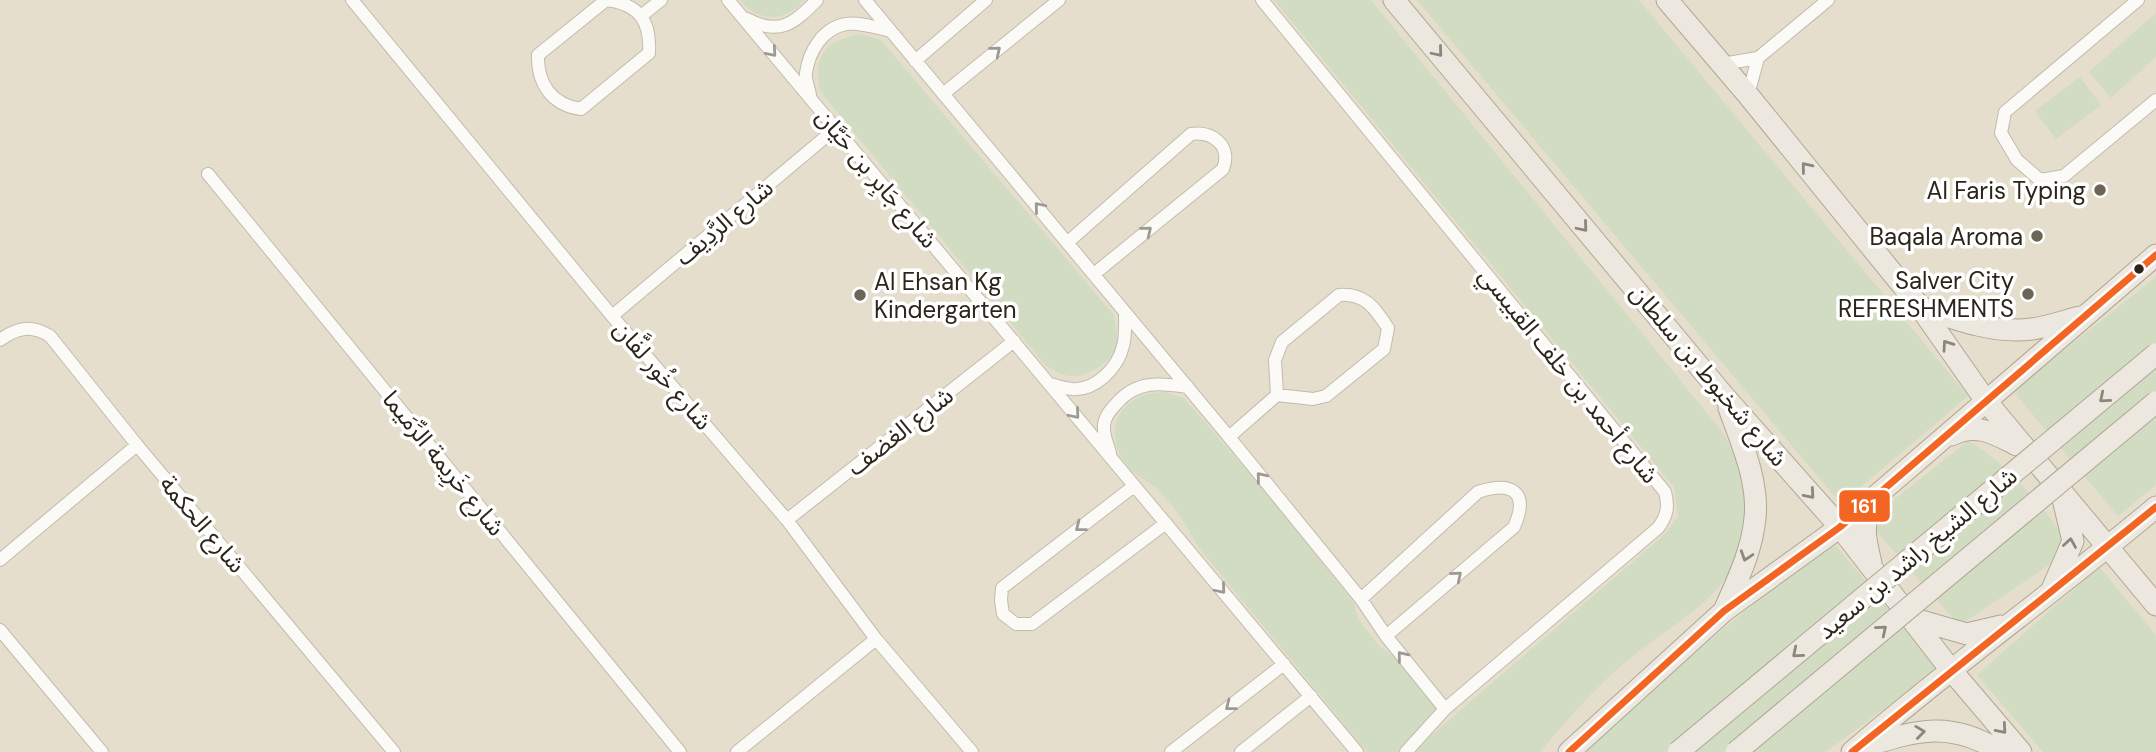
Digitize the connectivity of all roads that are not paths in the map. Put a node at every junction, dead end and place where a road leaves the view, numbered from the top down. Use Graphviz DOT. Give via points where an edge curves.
graph roads {
  1 [pos="352,0"];
  2 [pos="606,0"];
  3 [pos="661,0"];
  4 [pos="728,0"];
  5 [pos="817,0"];
  6 [pos="865,0"];
  7 [pos="986,0"];
  8 [pos="1059,0"];
  9 [pos="1262,0"];
  10 [pos="1394,0"];
  11 [pos="1667,0"];
  12 [pos="1828,0"];
  13 [pos="2138,0"];
  14 [pos="641,16"];
  15 [pos="741,16"];
  16 [pos="891,32"];
  17 [pos="1758,58"];
  18 [pos="915,61"];
  19 [pos="1722,64"];
  20 [pos="943,94"];
  21 [pos="1748,95"];
  22 [pos="811,98"];
  23 [pos="2156,100"];
  24 [pos="835,129"];
  25 [pos="208,174"];
  26 [pos="1068,242"];
  27 [pos="2156,255"];
  28 [pos="1094,274"];
  29 [pos="1920,307"];
  30 [pos="1125,313"];
  31 [pos="612,316"];
  32 [pos="2085,316"];
  33 [pos="0,340"];
  34 [pos="1014,341"];
  35 [pos="2156,354"];
  36 [pos="1049,384"];
  37 [pos="1188,387"];
  38 [pos="1277,395"];
  39 [pos="1724,396"];
  40 [pos="1986,401"];
  41 [pos="2156,402"];
  42 [pos="1229,437"];
  43 [pos="1944,439"];
  44 [pos="136,445"];
  45 [pos="2025,449"];
  46 [pos="1112,458"];
  47 [pos="1135,486"];
  48 [pos="2060,491"];
  49 [pos="1880,493"];
  50 [pos="2156,508"];
  51 [pos="787,520"];
  52 [pos="1166,523"];
  53 [pos="1840,527"];
  54 [pos="2108,548"];
  55 [pos="0,560"];
  56 [pos="1874,570"];
  57 [pos="2050,592"];
  58 [pos="1361,599"];
  59 [pos="2156,605"];
  60 [pos="1724,611"];
  61 [pos="1912,618"];
  62 [pos="2010,624"];
  63 [pos="0,630"];
  64 [pos="1386,636"];
  65 [pos="876,639"];
  66 [pos="1284,664"];
  67 [pos="1951,670"];
  68 [pos="1311,696"];
  69 [pos="1445,709"];
  70 [pos="1853,751"];
  71 [pos="102,752"];
  72 [pos="394,752"];
  73 [pos="680,752"];
  74 [pos="737,752"];
  75 [pos="972,752"];
  76 [pos="1171,752"];
  77 [pos="1241,752"];
  78 [pos="1357,752"];
  79 [pos="1406,752"];
  80 [pos="1569,752"];
  81 [pos="1678,752"];
  82 [pos="1736,752"];
  83 [pos="2001,752"];
  84 [pos="2021,752"];
  1 -- 31 [label="street, شارع خُور لفَّان"];
  2 -- 14 [label="street" via="624,2"];
  2 -- 14 [label="street" via="538,55 538,71 548,91 565,107 581,109 649,53 650,35"];
  3 -- 14 [label="street"];
  4 -- 15 [label="street, شارع جَابِر بن حَيَّان"];
  5 -- 15 [label="street" via="791,23 778,27 762,27"];
  6 -- 16 [label="street"];
  7 -- 18 [label="street"];
  20 -- 8 [label="street, one-way"];
  9 -- 69 [label="street, شارع أحمد بن خلف القبيسي" via="1665,492 1668,510 1658,528"];
  10 -- 39 [label="main road, شارع شخبوط بن سلطان, one-way"];
  11 -- 19 [label="main road"];
  12 -- 17 [label="street"];
  13 -- 23 [label="street" via="2005,112 2001,133 2017,160 2040,180 2064,176"];
  15 -- 22 [label="street, شارع جَابِر بن حَيَّان, one-way"];
  16 -- 18 [label="street"];
  16 -- 22 [label="street" via="847,24 831,29 810,55 805,76"];
  17 -- 19 [label="street"];
  17 -- 21 [label="street"];
  18 -- 20 [label="street"];
  19 -- 21 [label="main road"];
  26 -- 20 [label="street, one-way"];
  29 -- 21 [label="main road, one-way"];
  22 -- 24 [label="street, شارع جَابِر بن حَيَّان"];
  24 -- 31 [label="street, شارع الرَّدِيف"];
  24 -- 34 [label="street, شارع جَابِر بن حَيَّان"];
  25 -- 73 [label="street, شارع خَرِيمة الرِّمَيما"];
  26 -- 28 [label="street"];
  28 -- 26 [label="street, one-way" via="1223,169 1227,159 1224,148 1212,135 1191,134"];
  27 -- 32 [label="main road"];
  28 -- 30 [label="street"];
  29 -- 32 [label="main road" via="1974,324 2011,329 2032,329"];
  40 -- 29 [label="main road, one-way"];
  30 -- 36 [label="street" via="1124,345 1105,376 1089,387"];
  30 -- 37 [label="street"];
  31 -- 51 [label="street, شارع خُور لفَّان"];
  32 -- 40 [label="main road"];
  33 -- 44 [label="street, شارع الحكمة" via="18,328 50,336"];
  34 -- 36 [label="street, شارع جَابِر بن حَيَّان"];
  34 -- 51 [label="street, شارع الغضف"];
  35 -- 81 [label="main road, شارع الشيخ راشد بن سعيد, one-way, bridge"];
  36 -- 46 [label="street, شارع جَابِر بن حَيَّان, one-way"];
  37 -- 42 [label="street"];
  37 -- 46 [label="street" via="1156,383 1124,394 1104,425"];
  38 -- 38 [label="street" via="1275,360 1282,342 1339,295 1363,298 1377,311 1388,328 1384,349 1326,396"];
  38 -- 42 [label="street"];
  39 -- 53 [label="main road, شارع شخبوط بن سلطان, one-way"];
  39 -- 60 [label="main road, one-way" via="1742,444 1756,516 1743,566"];
  40 -- 43 [label="main road"];
  40 -- 45 [label="main road"];
  82 -- 41 [label="main road, شارع الشيخ راشد بن سعيد, one-way, bridge"];
  58 -- 42 [label="street, one-way"];
  43 -- 45 [label="main road" via="1961,430 1985,429"];
  43 -- 49 [label="main road"];
  44 -- 55 [label="street"];
  44 -- 72 [label="street, شارع الحكمة"];
  45 -- 48 [label="main road"];
  46 -- 47 [label="street, شارع جَابِر بن حَيَّان"];
  47 -- 52 [label="street, شارع جَابِر بن حَيَّان"];
  47 -- 52 [label="street, one-way" via="1002,587 1003,614 1016,624 1032,624"];
  48 -- 54 [label="main road"];
  57 -- 48 [label="main road, one-way" via="2073,541"];
  49 -- 53 [label="main road"];
  49 -- 56 [label="main road" via="1865,525"];
  50 -- 54 [label="main road"];
  51 -- 65 [label="street, شارع خُور لفَّان"];
  52 -- 66 [label="street, شارع جَابِر بن حَيَّان, one-way"];
  53 -- 56 [label="main road, شارع شخبوط بن سلطان"];
  53 -- 60 [label="main road"];
  54 -- 57 [label="main road"];
  54 -- 59 [label="main road"];
  56 -- 61 [label="main road, شارع شخبوط بن سلطان"];
  57 -- 62 [label="main road"];
  58 -- 64 [label="street"];
  64 -- 58 [label="street, one-way" via="1514,527 1521,505 1517,495 1495,487 1478,492"];
  60 -- 80 [label="main road"];
  61 -- 62 [label="main road" via="1966,634"];
  61 -- 67 [label="main road, شارع شخبوط بن سلطان"];
  62 -- 67 [label="main road"];
  63 -- 71 [label="street"];
  69 -- 64 [label="street, one-way"];
  65 -- 74 [label="street"];
  65 -- 75 [label="street, شارع خُور لفَّان"];
  66 -- 68 [label="street, شارع جَابِر بن حَيَّان"];
  66 -- 76 [label="street, one-way"];
  67 -- 70 [label="main road"];
  67 -- 84 [label="main road, شارع شخبوط بن سلطان, one-way"];
  68 -- 77 [label="street"];
  68 -- 78 [label="street, شارع جَابِر بن حَيَّان"];
  69 -- 79 [label="street, شارع أحمد بن خلف القبيسي"];
  70 -- 83 [label="main road, one-way" via="1932,730 1976,739"];
}
